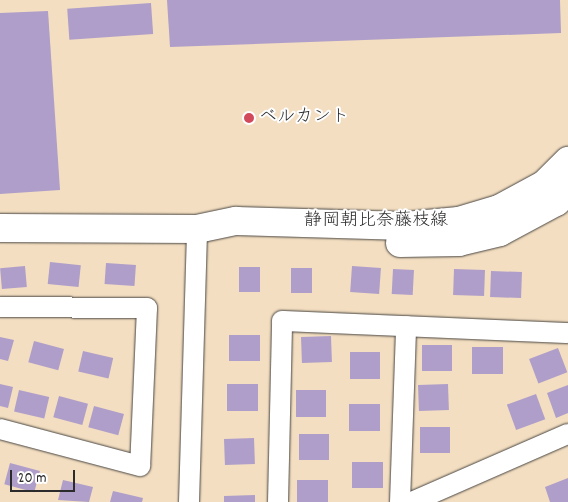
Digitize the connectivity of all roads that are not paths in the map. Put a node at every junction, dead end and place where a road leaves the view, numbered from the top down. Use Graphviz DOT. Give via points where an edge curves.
graph roads {
  1 [pos="568,161"];
  2 [pos="568,191"];
  3 [pos="0,228"];
  4 [pos="198,229"];
  5 [pos="0,307"];
  6 [pos="406,326"];
  7 [pos="568,333"];
  8 [pos="0,429"];
  9 [pos="568,434"];
  10 [pos="189,502"];
  11 [pos="278,502"];
  12 [pos="400,502"];
  13 [pos="412,502"];
  1 -- 4 [label="main road, 静岡朝比奈藤枝線" via="544,184 499,209 459,222 405,226 236,221"];
  2 -- 4 [label="main road, 静岡朝比奈藤枝線" via="556,202 500,232 460,242 227,238"];
  3 -- 4 [label="main road, 静岡朝比奈藤枝線"];
  4 -- 10 [label="street"];
  5 -- 8 [label="street" via="147,308 140,466"];
  6 -- 7 [label="street"];
  6 -- 11 [label="street" via="282,320"];
  6 -- 12 [label="street"];
  9 -- 13 [label="street"];
}
